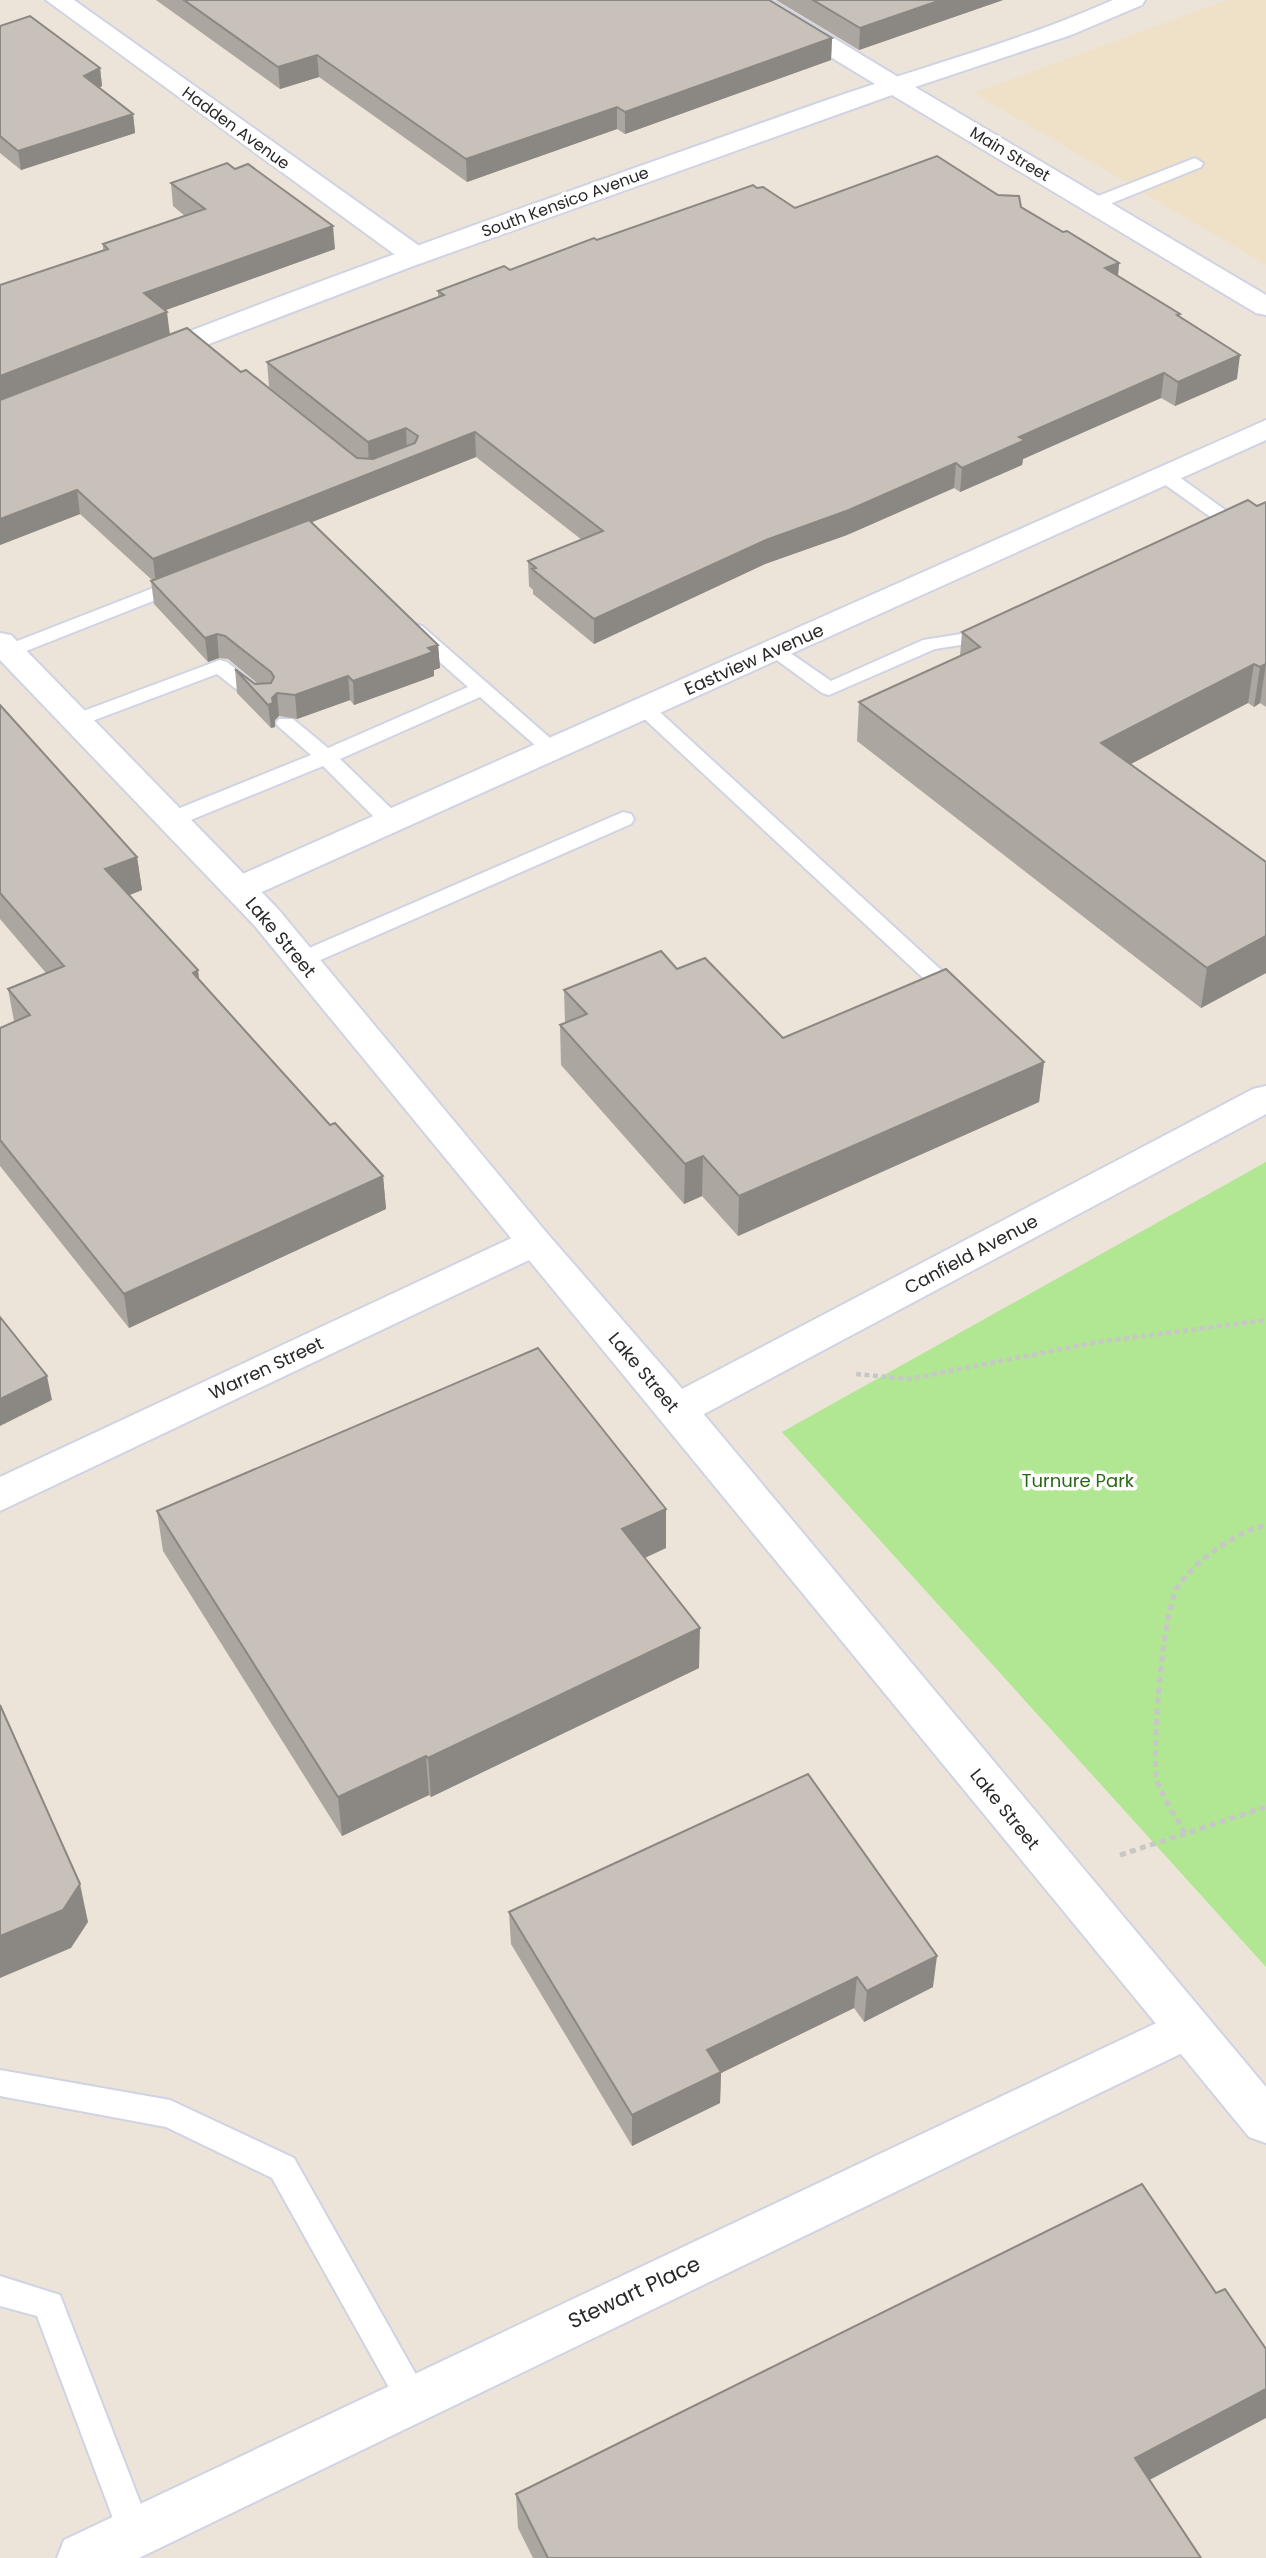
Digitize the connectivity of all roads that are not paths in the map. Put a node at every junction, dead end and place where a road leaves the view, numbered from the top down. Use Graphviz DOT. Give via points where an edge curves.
graph roads {
  1 [pos="58,0"];
  2 [pos="754,0"];
  3 [pos="1133,0"];
  4 [pos="894,85"];
  5 [pos="1195,163"];
  6 [pos="1094,204"];
  7 [pos="415,256"];
  8 [pos="1266,307"];
  9 [pos="194,339"];
  10 [pos="215,356"];
  11 [pos="120,369"];
  12 [pos="1266,429"];
  13 [pos="1164,475"];
  14 [pos="1188,537"];
  15 [pos="198,577"];
  16 [pos="401,618"];
  17 [pos="1016,619"];
  18 [pos="4,647"];
  19 [pos="773,650"];
  20 [pos="481,689"];
  21 [pos="264,701"];
  22 [pos="643,708"];
  23 [pos="77,720"];
  24 [pos="286,723"];
  25 [pos="551,749"];
  26 [pos="326,757"];
  27 [pos="173,819"];
  28 [pos="623,819"];
  29 [pos="391,821"];
  30 [pos="241,888"];
  31 [pos="301,960"];
  32 [pos="943,984"];
  33 [pos="1266,1098"];
  34 [pos="533,1242"];
  35 [pos="677,1410"];
  36 [pos="0,1495"];
  37 [pos="1186,2029"];
  38 [pos="0,2083"];
  39 [pos="1266,2122"];
  40 [pos="0,2291"];
  41 [pos="412,2398"];
  42 [pos="135,2533"];
  43 [pos="83,2558"];
  1 -- 7 [label="street, Hadden Avenue"];
  2 -- 4 [label="street, Main Street"];
  3 -- 4 [label="street, South Kensico Avenue" via="1096,18"];
  4 -- 6 [label="street, Main Street"];
  4 -- 7 [label="street, South Kensico Avenue"];
  5 -- 6 [label="lane"];
  6 -- 8 [label="street, Main Street"];
  7 -- 9 [label="street, South Kensico Avenue"];
  9 -- 10 [label="lane"];
  9 -- 11 [label="street, South Kensico Avenue"];
  12 -- 13 [label="street, Eastview Avenue"];
  13 -- 14 [label="lane" via="1226,519"];
  13 -- 19 [label="street, Eastview Avenue"];
  15 -- 18 [label="lane"];
  16 -- 20 [label="lane"];
  17 -- 19 [label="lane" via="979,636 930,644 829,690"];
  18 -- 23 [label="street, Lake Street"];
  19 -- 22 [label="street, Eastview Avenue"];
  20 -- 25 [label="lane"];
  20 -- 26 [label="lane"];
  21 -- 23 [label="lane" via="220,666"];
  22 -- 25 [label="street, Eastview Avenue"];
  22 -- 32 [label="lane"];
  23 -- 27 [label="street, Lake Street"];
  24 -- 26 [label="lane"];
  25 -- 29 [label="street, Eastview Avenue"];
  26 -- 27 [label="lane"];
  26 -- 29 [label="lane"];
  27 -- 30 [label="street, Lake Street"];
  28 -- 31 [label="lane"];
  29 -- 30 [label="street, Eastview Avenue"];
  30 -- 31 [label="street, Lake Street"];
  31 -- 34 [label="street, Lake Street"];
  33 -- 35 [label="street, Canfield Avenue"];
  34 -- 35 [label="street, Lake Street"];
  34 -- 36 [label="street, Warren Street"];
  35 -- 37 [label="street, Lake Street"];
  37 -- 39 [label="street, Lake Street"];
  37 -- 41 [label="street, Stewart Place"];
  38 -- 41 [label="lane" via="170,2114 283,2168"];
  40 -- 42 [label="lane" via="49,2305"];
  41 -- 42 [label="street, Stewart Place"];
  42 -- 43 [label="street, Stewart Place"];
}
